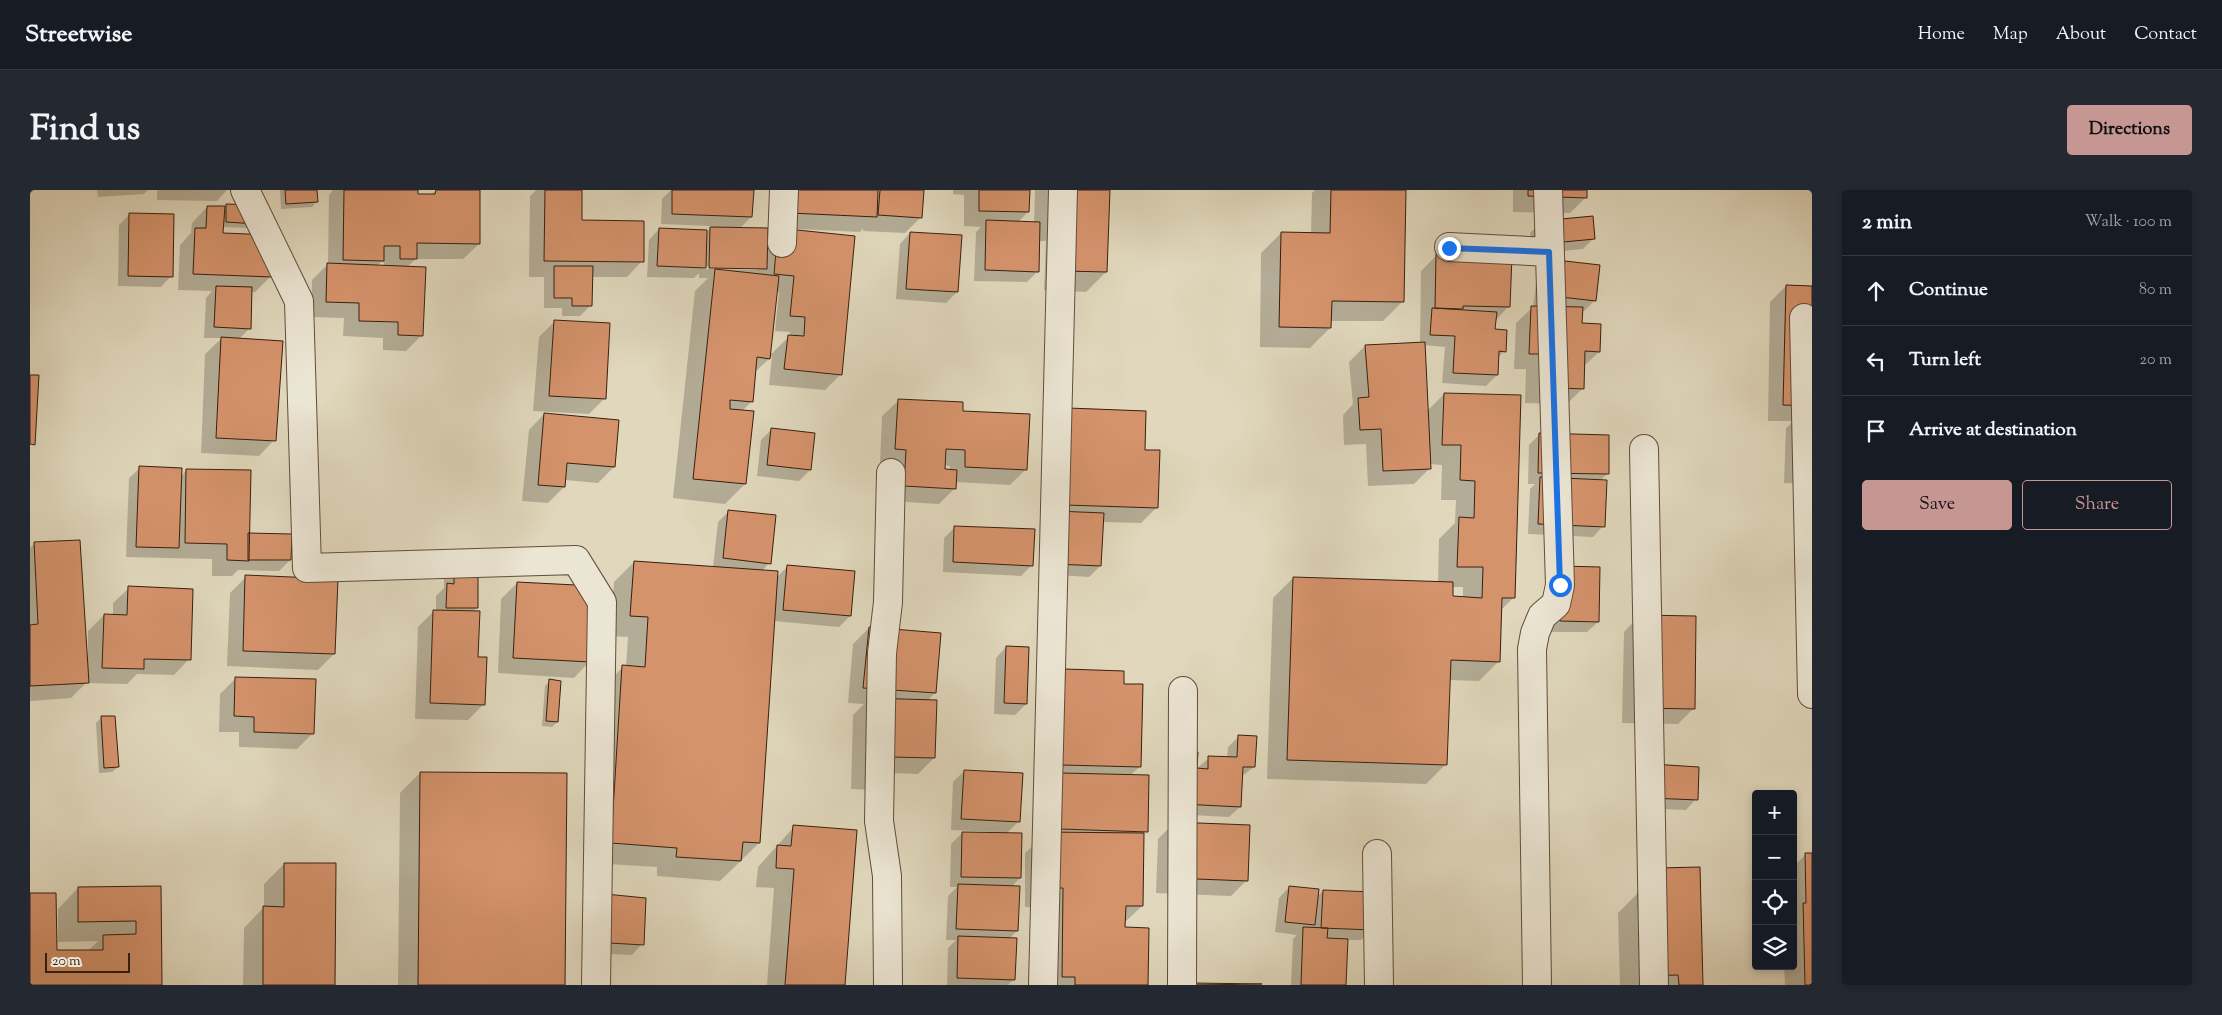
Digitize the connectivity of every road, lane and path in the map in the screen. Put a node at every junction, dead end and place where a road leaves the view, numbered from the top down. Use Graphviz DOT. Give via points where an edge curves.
graph roads {
  1 [pos="245,190"];
  2 [pos="784,190"];
  3 [pos="1063,190"];
  4 [pos="1548,190"];
  5 [pos="782,243"];
  6 [pos="1449,248"];
  7 [pos="1549,252"];
  8 [pos="1804,318"];
  9 [pos="1644,449"];
  10 [pos="891,473"];
  11 [pos="1183,690"];
  12 [pos="1812,694"];
  13 [pos="1377,854"];
  14 [pos="596,985"];
  15 [pos="888,985"];
  16 [pos="1042,985"];
  17 [pos="1182,985"];
  18 [pos="1379,985"];
  19 [pos="1537,985"];
  20 [pos="1654,985"];
  1 -- 14 [label="street" via="299,301 307,568 576,560 602,602"];
  2 -- 5 [label="street"];
  3 -- 16 [label="street"];
  4 -- 7 [label="street"];
  6 -- 7 [label="street"];
  7 -- 19 [label="street" via="1560,585 1556,604 1542,616 1532,649"];
  8 -- 12 [label="street"];
  9 -- 20 [label="street"];
  10 -- 15 [label="street" via="878,822 887,876"];
  11 -- 17 [label="street"];
  13 -- 18 [label="street"];
}
